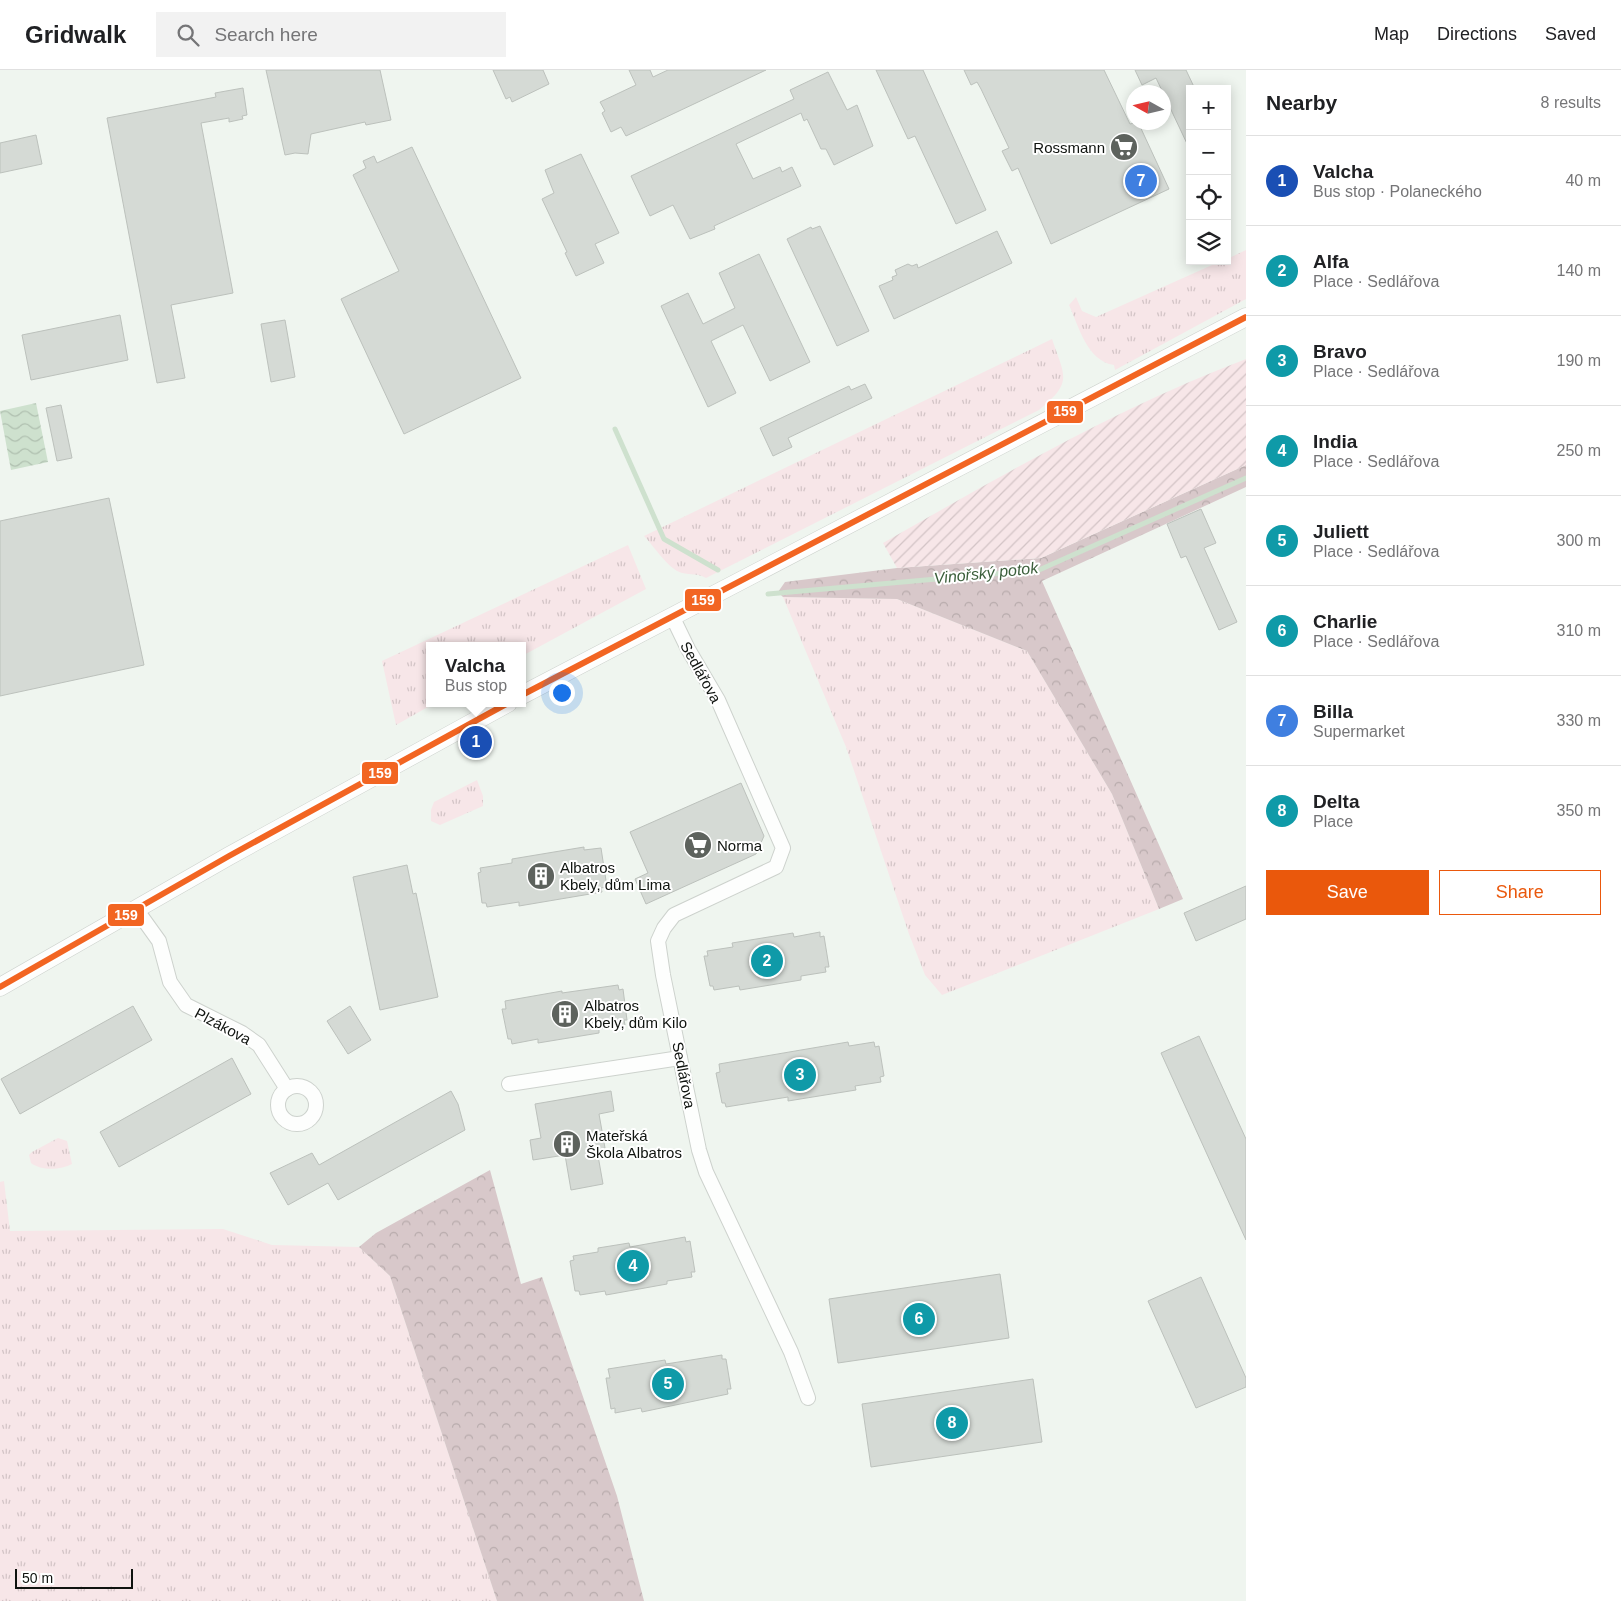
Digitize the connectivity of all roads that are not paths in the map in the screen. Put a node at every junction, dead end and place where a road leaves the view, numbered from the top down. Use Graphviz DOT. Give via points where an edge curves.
graph roads {
  1 [pos="1246,317"];
  2 [pos="672,616"];
  3 [pos="526,693"];
  4 [pos="501,707"];
  5 [pos="136,910"];
  6 [pos="0,987"];
  7 [pos="680,1058"];
  8 [pos="509,1084"];
  9 [pos="287,1089"];
  10 [pos="808,1398"];
  1 -- 2 [label="street"];
  2 -- 3 [label="street"];
  2 -- 7 [label="street, Sedlářova" via="722,709 782,848 776,868 674,915 658,940"];
  4 -- 5 [label="street"];
  5 -- 6 [label="street"];
  5 -- 9 [label="street, Plzákova" via="158,941 170,982 186,1005 259,1045"];
  7 -- 8 [label="street"];
  7 -- 10 [label="street, Sedlářova" via="706,1172 791,1352"];
}
